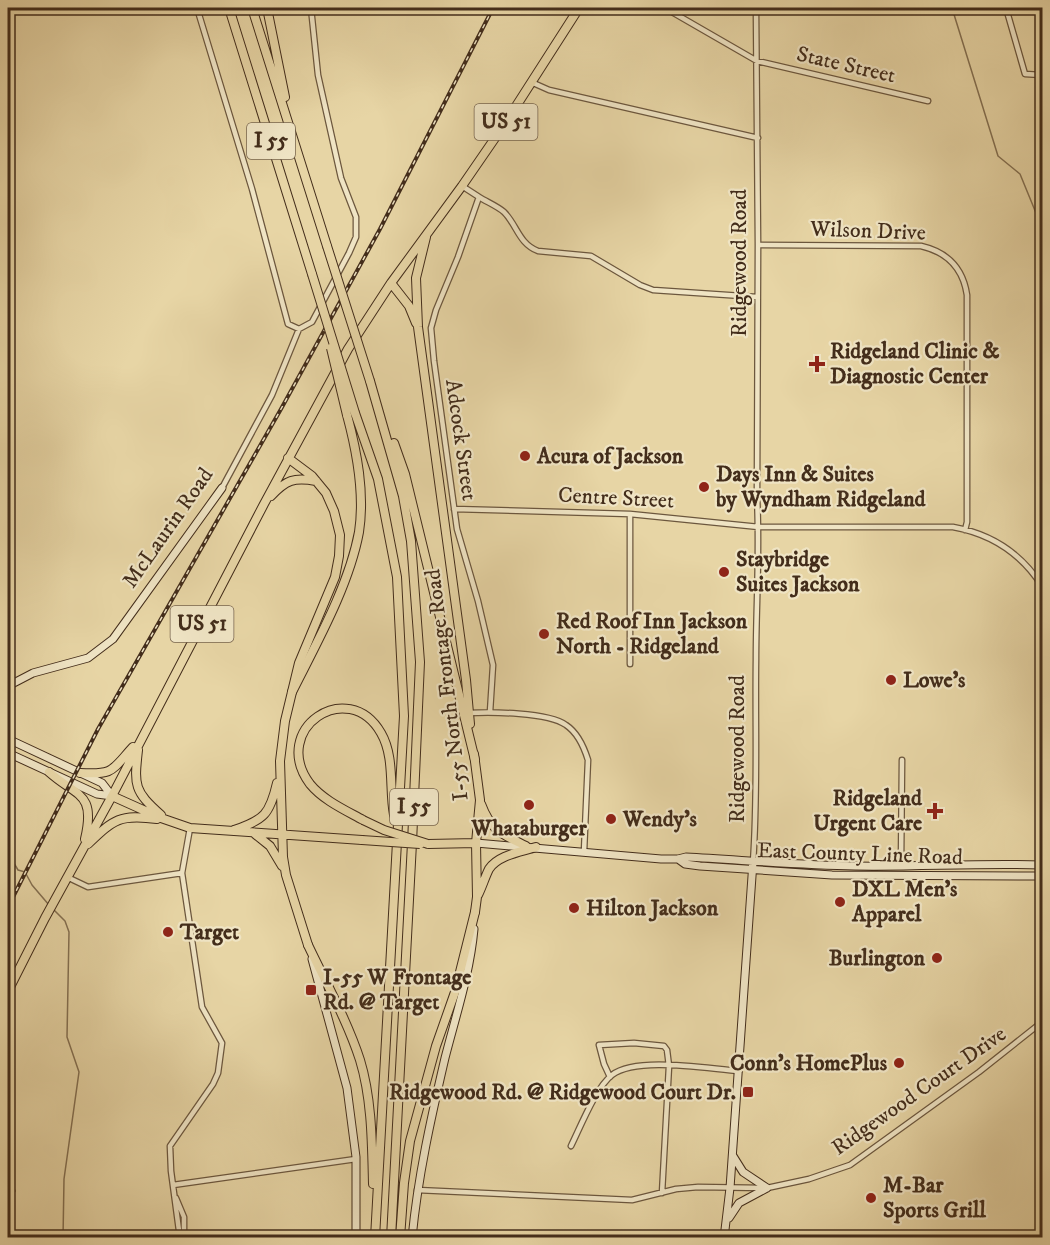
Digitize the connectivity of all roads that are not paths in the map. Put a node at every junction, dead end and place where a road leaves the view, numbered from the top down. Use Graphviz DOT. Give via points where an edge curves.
graph roads {
  1 [pos="197,8"];
  2 [pos="229,8"];
  3 [pos="252,8"];
  4 [pos="267,8"];
  5 [pos="311,8"];
  6 [pos="579,8"];
  7 [pos="665,8"];
  8 [pos="756,8"];
  9 [pos="1006,8"];
  10 [pos="756,61"];
  11 [pos="1042,75"];
  12 [pos="531,82"];
  13 [pos="928,101"];
  14 [pos="292,136"];
  15 [pos="758,138"];
  16 [pos="462,186"];
  17 [pos="479,197"];
  18 [pos="427,232"];
  19 [pos="758,245"];
  20 [pos="391,283"];
  21 [pos="758,297"];
  22 [pos="418,327"];
  23 [pos="299,329"];
  24 [pos="371,384"];
  25 [pos="351,414"];
  26 [pos="288,458"];
  27 [pos="316,482"];
  28 [pos="222,488"];
  29 [pos="264,504"];
  30 [pos="454,509"];
  31 [pos="630,514"];
  32 [pos="759,527"];
  33 [pos="965,530"];
  34 [pos="1042,586"];
  35 [pos="630,664"];
  36 [pos="8,686"];
  37 [pos="292,693"];
  38 [pos="490,712"];
  39 [pos="468,713"];
  40 [pos="8,739"];
  41 [pos="139,743"];
  42 [pos="8,753"];
  43 [pos="475,760"];
  44 [pos="902,760"];
  45 [pos="49,772"];
  46 [pos="80,773"];
  47 [pos="279,773"];
  48 [pos="112,796"];
  49 [pos="480,800"];
  50 [pos="166,820"];
  51 [pos="190,828"];
  52 [pos="396,829"];
  53 [pos="230,832"];
  54 [pos="254,833"];
  55 [pos="283,835"];
  56 [pos="476,843"];
  57 [pos="428,844"];
  58 [pos="526,846"];
  59 [pos="536,847"];
  60 [pos="83,849"];
  61 [pos="584,852"];
  62 [pos="678,859"];
  63 [pos="753,861"];
  64 [pos="901,864"];
  65 [pos="1042,865"];
  66 [pos="752,870"];
  67 [pos="182,873"];
  68 [pos="286,875"];
  69 [pos="1042,876"];
  70 [pos="67,877"];
  71 [pos="477,897"];
  72 [pos="476,912"];
  73 [pos="308,945"];
  74 [pos="8,991"];
  75 [pos="1042,1022"];
  76 [pos="669,1066"];
  77 [pos="739,1071"];
  78 [pos="610,1077"];
  79 [pos="571,1146"];
  80 [pos="732,1155"];
  81 [pos="356,1160"];
  82 [pos="173,1185"];
  83 [pos="730,1188"];
  84 [pos="767,1188"];
  85 [pos="417,1191"];
  86 [pos="662,1193"];
  87 [pos="725,1226"];
  88 [pos="182,1238"];
  89 [pos="356,1238"];
  90 [pos="374,1238"];
  91 [pos="391,1238"];
  92 [pos="399,1238"];
  93 [pos="412,1238"];
  94 [pos="724,1238"];
  1 -- 23 [label="street" via="288,324"];
  2 -- 25 [label="highway, I 55, bridge" via="324,310 333,363"];
  3 -- 14 [label="highway, I 55"];
  4 -- 14 [label="highway"];
  5 -- 23 [label="street" via="318,75 341,178 356,217 356,237 312,322"];
  6 -- 12 [label="main road, US 51"];
  7 -- 10 [label="street, State Street"];
  8 -- 10 [label="street, Ridgewood Road"];
  9 -- 11 [label="street" via="1024,74"];
  10 -- 13 [label="street, State Street"];
  10 -- 15 [label="street, Ridgewood Road"];
  12 -- 15 [label="street" via="549,90"];
  12 -- 16 [label="main road, US 51"];
  14 -- 24 [label="highway, I 55, bridge"];
  15 -- 19 [label="street, Ridgewood Road"];
  16 -- 17 [label="street"];
  16 -- 18 [label="main road, US 51"];
  17 -- 21 [label="street" via="502,210 531,249 591,256 654,290"];
  17 -- 30 [label="street, Adcock Street" via="431,328"];
  18 -- 20 [label="main road, US 51"];
  18 -- 22 [label="main road, I-55 North Frontage Road" via="416,278"];
  19 -- 21 [label="street, Ridgewood Road"];
  19 -- 33 [label="street, Wilson Drive" via="921,246 944,254 960,271 967,295"];
  20 -- 22 [label="main road" via="409,306"];
  20 -- 26 [label="main road, US 51" via="348,349"];
  21 -- 32 [label="street, Ridgewood Road"];
  22 -- 39 [label="main road, I-55 North Frontage Road"];
  23 -- 28 [label="street, McLaurin Road" via="272,395"];
  24 -- 43 [label="highway" via="405,474"];
  24 -- 91 [label="highway, I 55" via="409,530 420,662"];
  25 -- 37 [label="highway" via="359,470 358,532 333,606"];
  25 -- 52 [label="highway, I 55" via="378,479 397,577 404,716"];
  26 -- 27 [label="main road"];
  26 -- 29 [label="main road, US 51"];
  27 -- 29 [label="main road" via="291,480"];
  27 -- 37 [label="main road" via="334,510 340,535 339,556 335,577 299,663"];
  28 -- 36 [label="street, McLaurin Road" via="113,639 88,658 33,674"];
  29 -- 41 [label="main road, US 51"];
  30 -- 31 [label="street, Centre Street"];
  30 -- 38 [label="street, Adcock Street" via="493,666"];
  31 -- 32 [label="street, Centre Street"];
  31 -- 35 [label="street"];
  32 -- 33 [label="street, Centre Street"];
  32 -- 63 [label="street, Ridgewood Road"];
  33 -- 34 [label="street, Centre Street" via="1005,546 1031,569"];
  37 -- 47 [label="main road"];
  38 -- 39 [label="street"];
  38 -- 61 [label="street" via="556,720 566,724 581,741 588,767"];
  39 -- 43 [label="main road, I-55 North Frontage Road"];
  40 -- 46 [label="street"];
  41 -- 46 [label="main road" via="116,768 98,774"];
  41 -- 48 [label="main road, US 51"];
  41 -- 50 [label="main road" via="135,782 139,793"];
  42 -- 45 [label="street"];
  43 -- 49 [label="main road, I-55 North Frontage Road"];
  44 -- 64 [label="street"];
  45 -- 48 [label="street" via="97,794"];
  45 -- 60 [label="main road" via="77,791 87,805 89,823"];
  46 -- 48 [label="street" via="102,783"];
  47 -- 53 [label="main road" via="273,805 261,819"];
  47 -- 55 [label="main road"];
  48 -- 50 [label="main road"];
  48 -- 60 [label="main road, US 51"];
  49 -- 56 [label="main road, I-55 North Frontage Road"];
  49 -- 58 [label="main road" via="497,832"];
  50 -- 51 [label="main road, East County Line Road"];
  50 -- 60 [label="main road" via="140,817 114,821"];
  51 -- 53 [label="main road, East County Line Road"];
  51 -- 67 [label="street"];
  52 -- 57 [label="highway, bridge" via="387,747 381,733 359,712 334,708 321,712 302,731 299,742 300,763 311,785 326,799 363,820"];
  52 -- 90 [label="highway, I 55"];
  53 -- 54 [label="main road, East County Line Road"];
  54 -- 55 [label="main road, East County Line Road"];
  54 -- 68 [label="main road" via="270,846"];
  55 -- 57 [label="main road, East County Line Road, bridge"];
  55 -- 68 [label="main road"];
  56 -- 57 [label="main road, East County Line Road"];
  56 -- 58 [label="street, East County Line Road"];
  56 -- 71 [label="main road, I-55 North Frontage Road"];
  58 -- 59 [label="street, East County Line Road"];
  59 -- 61 [label="street, East County Line Road"];
  59 -- 71 [label="main road" via="494,864"];
  60 -- 70 [label="main road, US 51"];
  61 -- 62 [label="street, East County Line Road"];
  62 -- 63 [label="street, East County Line Road"];
  62 -- 66 [label="street, East County Line Road" via="685,864"];
  63 -- 64 [label="street, East County Line Road"];
  63 -- 66 [label="street, Ridgewood Road"];
  64 -- 65 [label="street, East County Line Road"];
  66 -- 69 [label="street, East County Line Road" via="832,876"];
  66 -- 77 [label="street, Ridgewood Road"];
  67 -- 70 [label="street" via="88,887"];
  67 -- 82 [label="street" via="202,1007 222,1043 213,1084 170,1146"];
  68 -- 73 [label="main road"];
  70 -- 74 [label="main road, US 51"];
  71 -- 72 [label="main road, I-55 North Frontage Road"];
  72 -- 85 [label="street, I-55 North Frontage Road" via="472,947"];
  72 -- 92 [label="highway" via="410,1141"];
  73 -- 81 [label="street" via="347,1088"];
  73 -- 90 [label="highway" via="360,1061 372,1151"];
  75 -- 84 [label="street, Ridgewood Court Drive" via="850,1165"];
  76 -- 77 [label="street"];
  76 -- 78 [label="street" via="628,1067"];
  76 -- 78 [label="street" via="664,1046 599,1045"];
  76 -- 86 [label="street"];
  77 -- 80 [label="street, Ridgewood Road"];
  78 -- 79 [label="street"];
  80 -- 83 [label="street, Ridgewood Road"];
  80 -- 84 [label="street" via="743,1172"];
  81 -- 82 [label="street"];
  81 -- 89 [label="street"];
  82 -- 88 [label="street"];
  83 -- 84 [label="street, Ridgewood Court Drive"];
  83 -- 86 [label="street, Ridgewood Court Drive" via="698,1187"];
  83 -- 87 [label="street, Ridgewood Road"];
  84 -- 87 [label="street" via="739,1203"];
  85 -- 86 [label="street, Ridgewood Court Drive" via="607,1200 632,1200"];
  85 -- 93 [label="street, I-55 North Frontage Road"];
  87 -- 94 [label="street, Ridgewood Road"];
}
